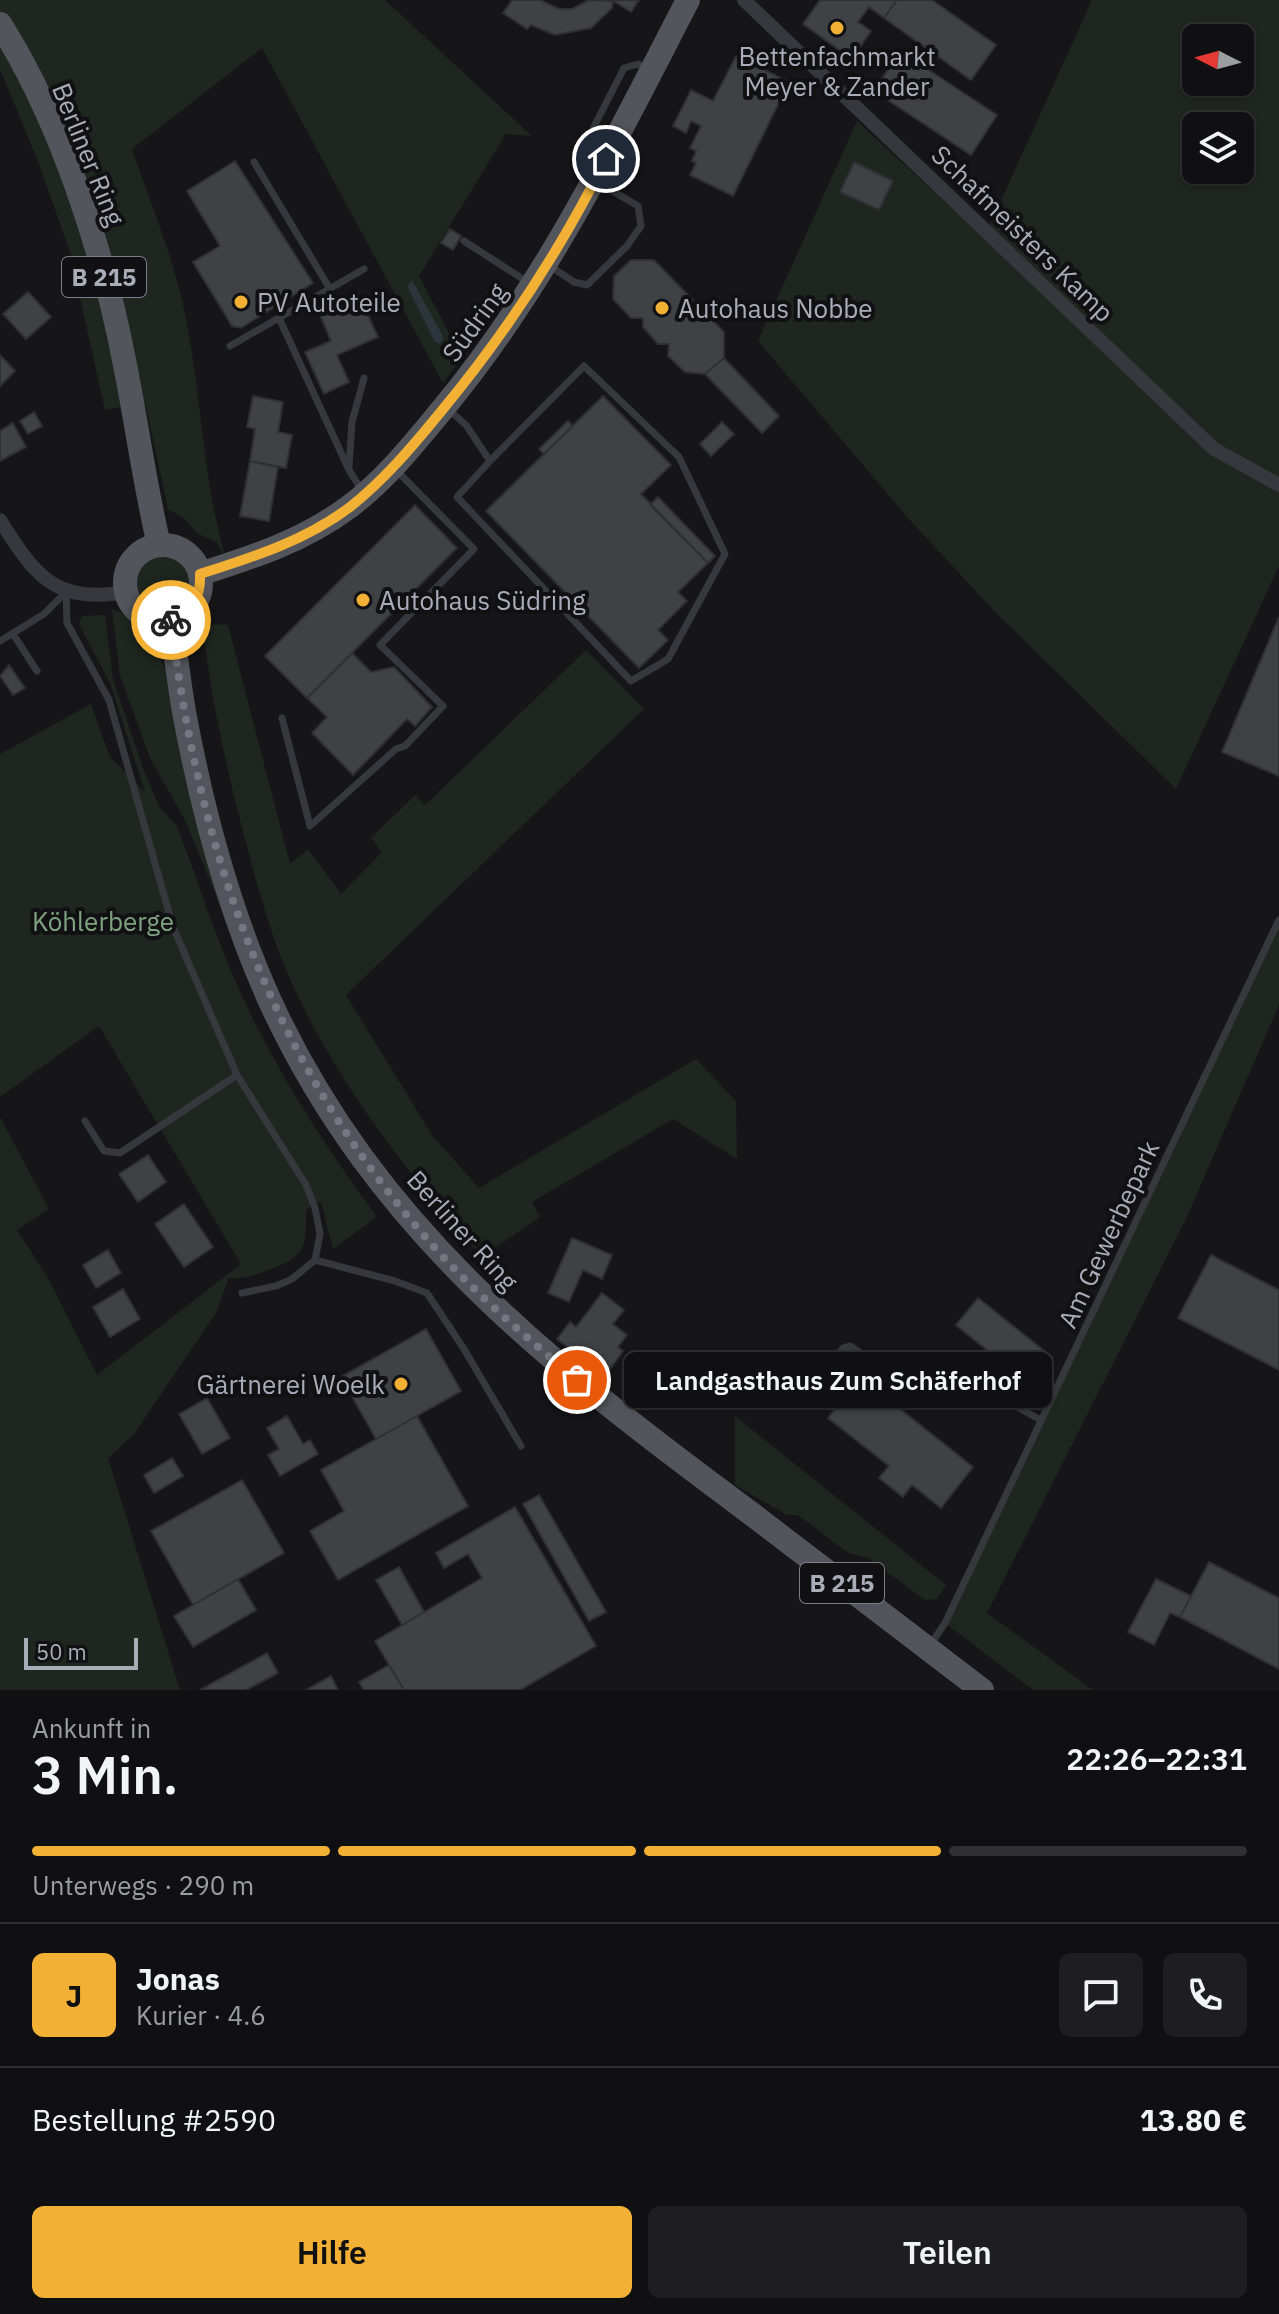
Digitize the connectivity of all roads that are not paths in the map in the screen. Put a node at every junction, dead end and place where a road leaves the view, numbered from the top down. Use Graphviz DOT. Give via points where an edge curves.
graph roads {
  1 [pos="688,0"];
  2 [pos="744,0"];
  3 [pos="0,24"];
  4 [pos="254,162"];
  5 [pos="600,170"];
  6 [pos="464,241"];
  7 [pos="548,264"];
  8 [pos="364,269"];
  9 [pos="534,286"];
  10 [pos="330,289"];
  11 [pos="279,318"];
  12 [pos="230,346"];
  13 [pos="364,378"];
  14 [pos="445,407"];
  15 [pos="490,461"];
  16 [pos="393,467"];
  17 [pos="349,470"];
  18 [pos="1279,485"];
  19 [pos="364,494"];
  20 [pos="0,520"];
  21 [pos="159,545"];
  22 [pos="200,574"];
  23 [pos="66,592"];
  24 [pos="126,592"];
  25 [pos="170,620"];
  26 [pos="13,634"];
  27 [pos="0,641"];
  28 [pos="37,671"];
  29 [pos="282,718"];
  30 [pos="1279,920"];
  31 [pos="237,1075"];
  32 [pos="85,1121"];
  33 [pos="315,1260"];
  34 [pos="242,1293"];
  35 [pos="807,1396"];
  36 [pos="1041,1420"];
  37 [pos="521,1446"];
  38 [pos="927,1649"];
  39 [pos="982,1690"];
  1 -- 5 [label="main road, Südring"];
  2 -- 18 [label="street, Schafmeisters Kamp" via="1214,449"];
  3 -- 21 [label="main road, Berliner Ring / B 215" via="63,152 95,241 125,362"];
  4 -- 10 [label="lane"];
  5 -- 7 [label="main road, Südring"];
  5 -- 7 [label="lane" via="638,206 641,226 587,285"];
  6 -- 9 [label="lane"];
  7 -- 9 [label="main road, Südring"];
  8 -- 10 [label="lane"];
  9 -- 14 [label="main road, Südring"];
  10 -- 11 [label="lane"];
  11 -- 12 [label="lane"];
  11 -- 17 [label="lane"];
  13 -- 17 [label="lane" via="352,422"];
  14 -- 15 [label="lane" via="466,425"];
  14 -- 16 [label="main road, Südring"];
  15 -- 15 [label="lane" via="584,366 679,457 725,554 668,659 631,681 457,497"];
  16 -- 19 [label="main road, Südring"];
  16 -- 29 [label="lane" via="474,549 380,645 443,706 405,746 310,826"];
  17 -- 19 [label="lane"];
  19 -- 22 [label="main road, Südring" via="284,546"];
  20 -- 23 [label="street" via="37,574"];
  21 -- 22 [label="main road" via="185,552"];
  21 -- 24 [label="main road" via="132,561 125,576"];
  22 -- 25 [label="main road" via="195,603"];
  23 -- 24 [label="street"];
  23 -- 26 [label="lane"];
  23 -- 31 [label="lane" via="67,623 109,700 173,927"];
  24 -- 25 [label="main road" via="143,615"];
  25 -- 38 [label="main road, Berliner Ring / B 215" via="194,759 237,917 270,1000 353,1144 414,1224 508,1321 598,1397"];
  26 -- 27 [label="lane"];
  26 -- 28 [label="lane"];
  30 -- 36 [label="lane, Am Gewerbepark"];
  31 -- 32 [label="lane" via="120,1153 104,1151"];
  31 -- 33 [label="lane" via="311,1197 320,1234"];
  33 -- 34 [label="lane" via="284,1282"];
  33 -- 37 [label="lane" via="427,1293"];
  35 -- 36 [label="lane" via="843,1348 850,1346 917,1391 986,1390"];
  36 -- 38 [label="lane, Am Gewerbepark" via="945,1623"];
  38 -- 39 [label="main road, Berliner Ring / B 215"];
}
